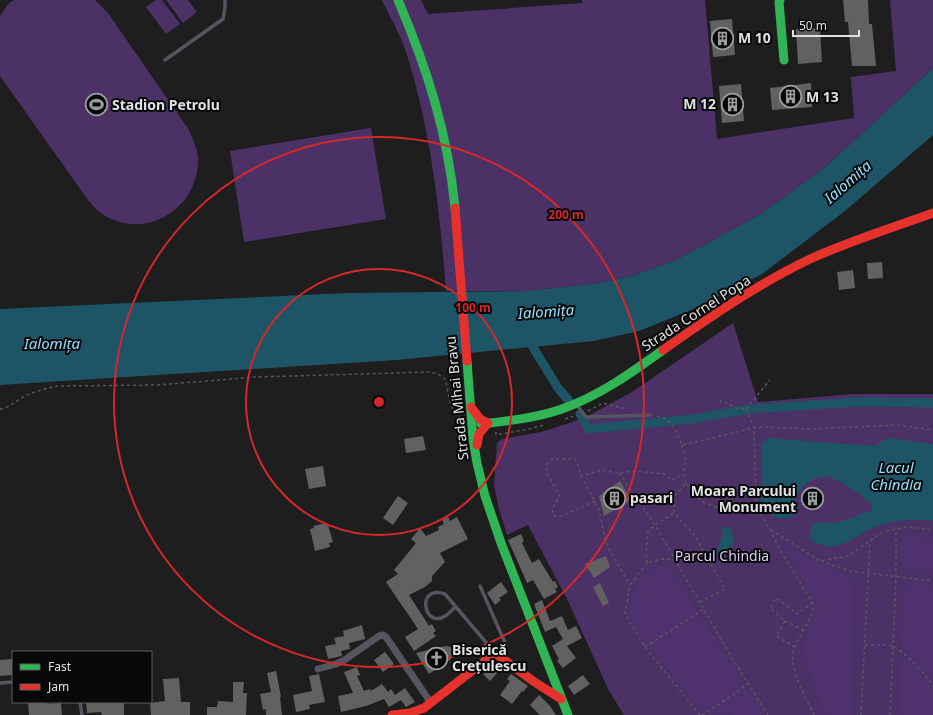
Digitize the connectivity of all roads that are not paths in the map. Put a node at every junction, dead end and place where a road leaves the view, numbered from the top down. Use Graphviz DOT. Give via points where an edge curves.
graph roads {
  1 [pos="225,0"];
  2 [pos="398,0"];
  3 [pos="780,0"];
  4 [pos="166,60"];
  5 [pos="784,60"];
  6 [pos="933,213"];
  7 [pos="470,404"];
  8 [pos="576,404"];
  9 [pos="650,415"];
  10 [pos="488,423"];
  11 [pos="472,424"];
  12 [pos="476,458"];
  13 [pos="480,586"];
  14 [pos="455,607"];
  15 [pos="495,653"];
  16 [pos="318,669"];
  17 [pos="12,682"];
  18 [pos="0,683"];
  19 [pos="561,699"];
  20 [pos="80,703"];
  21 [pos="430,703"];
  22 [pos="82,715"];
  23 [pos="392,715"];
  24 [pos="568,715"];
  1 -- 4 [label="lane" via="223,19"];
  2 -- 7 [label="main road, Strada Mihai Bravu" via="426,72 441,123 451,171"];
  3 -- 5 [label="main road"];
  6 -- 8 [label="main road, Strada Cornel Popa" via="837,248 784,273 723,310 621,380"];
  7 -- 10 [label="main road" via="476,415"];
  7 -- 11 [label="main road, Strada Mihai Bravu"];
  8 -- 9 [label="lane" via="586,417"];
  8 -- 10 [label="main road, Strada Cornel Popa" via="529,418"];
  10 -- 11 [label="main road, Strada Cornel Popa"];
  10 -- 12 [label="main road" via="479,434"];
  11 -- 12 [label="main road, Strada Mihai Bravu"];
  12 -- 19 [label="main road, Strada Mihai Bravu" via="483,492 497,533"];
  13 -- 15 [label="lane" via="506,644"];
  14 -- 14 [label="lane" via="445,616 434,618 426,611 425,606 429,596 440,592 445,594"];
  14 -- 15 [label="lane"];
  15 -- 19 [label="main road"];
  15 -- 21 [label="main road"];
  16 -- 21 [label="street" via="343,661 383,634"];
  17 -- 18 [label="lane"];
  19 -- 24 [label="main road, Strada Mihai Bravu"];
  20 -- 22 [label="lane"];
  21 -- 23 [label="main road" via="417,711"];
}
